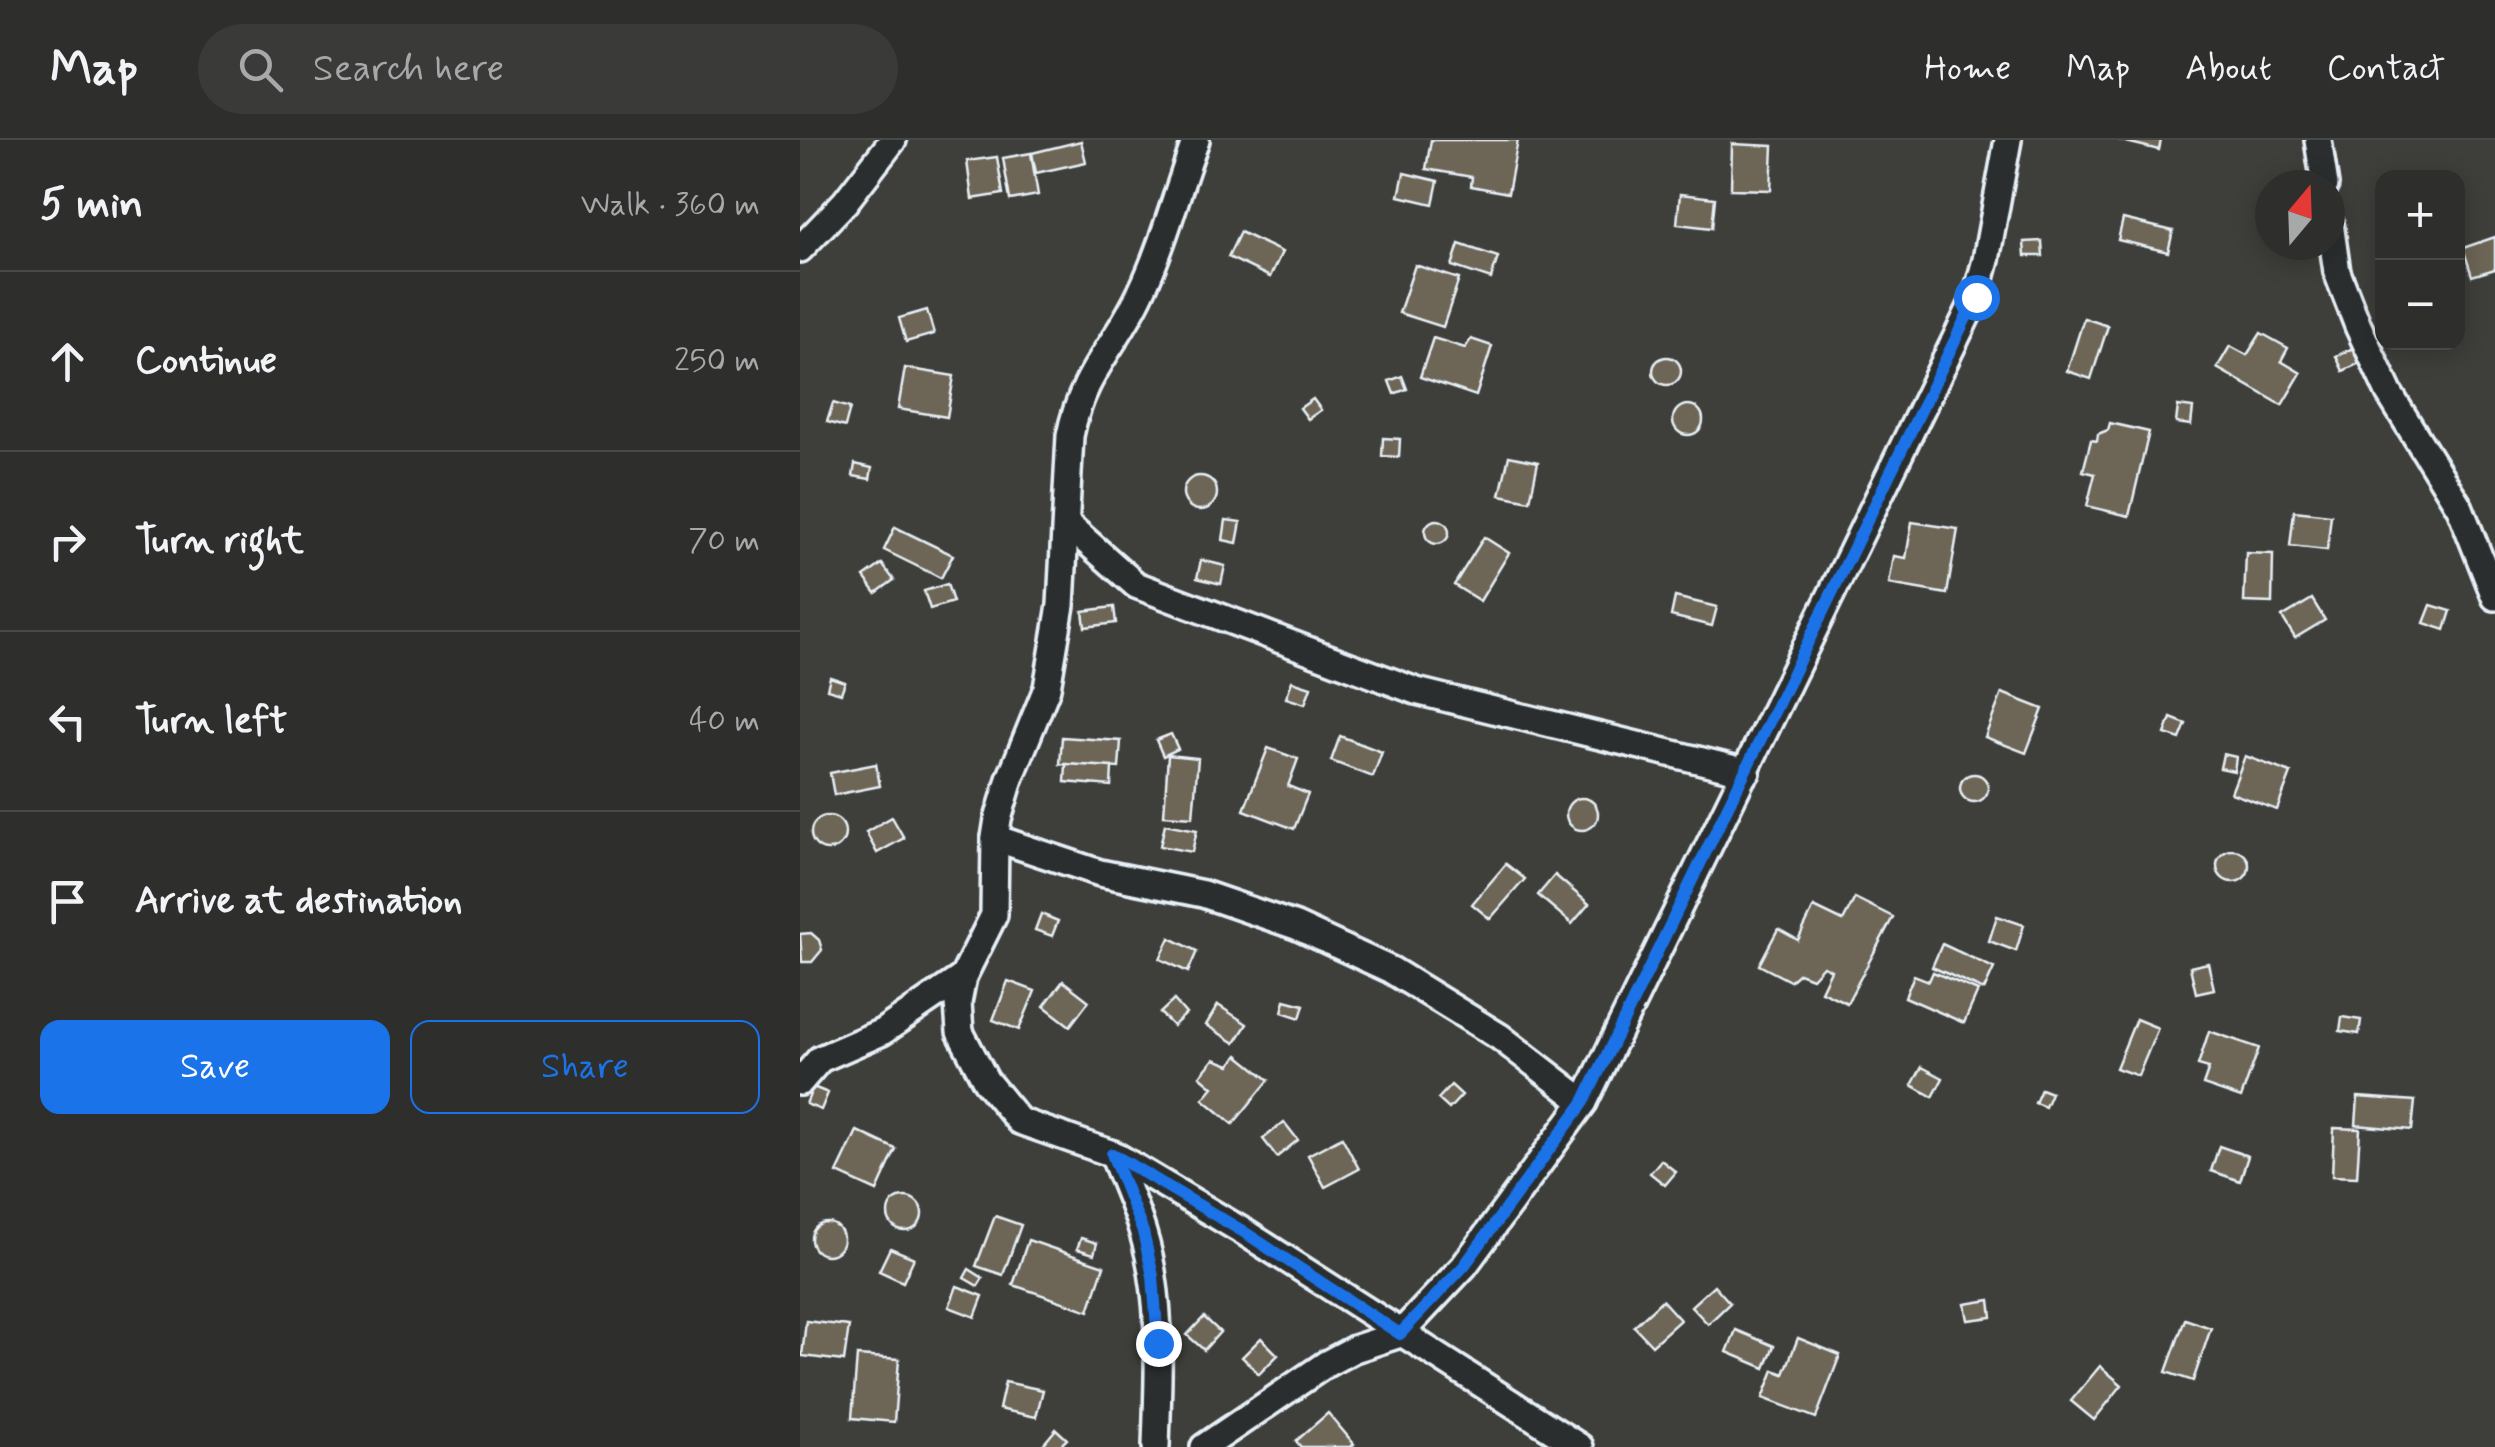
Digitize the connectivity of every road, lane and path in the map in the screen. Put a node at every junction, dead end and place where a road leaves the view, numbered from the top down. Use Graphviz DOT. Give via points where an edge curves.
graph roads {
  1 [pos="893,140"];
  2 [pos="1196,140"];
  3 [pos="2008,140"];
  4 [pos="2318,140"];
  5 [pos="2322,170"];
  6 [pos="800,249"];
  7 [pos="2335,260"];
  8 [pos="1067,524"];
  9 [pos="2495,597"];
  10 [pos="1747,772"];
  11 [pos="995,838"];
  12 [pos="962,977"];
  13 [pos="800,1082"];
  14 [pos="1584,1102"];
  15 [pos="1112,1154"];
  16 [pos="1400,1334"];
  17 [pos="1156,1447"];
  18 [pos="1204,1447"];
  19 [pos="1580,1447"];
  1 -- 6 [label="street"];
  2 -- 8 [label="street" via="1140,296 1091,372 1074,412"];
  3 -- 10 [label="street" via="1976,297"];
  4 -- 5 [label="street"];
  7 -- 9 [label="street" via="2358,326 2460,508"];
  8 -- 10 [label="street" via="1136,585 1416,691"];
  8 -- 11 [label="street" via="1046,688"];
  10 -- 14 [label="street"];
  11 -- 12 [label="street" via="994,915"];
  11 -- 14 [label="street" via="1296,926 1407,979 1500,1037"];
  12 -- 13 [label="street" via="882,1032 820,1059"];
  12 -- 15 [label="street" via="960,1032 986,1081 1019,1121"];
  14 -- 16 [label="street" via="1464,1266"];
  15 -- 16 [label="street"];
  15 -- 17 [label="street" via="1153,1276"];
  16 -- 18 [label="street" via="1326,1364"];
  16 -- 19 [label="street"];
}
